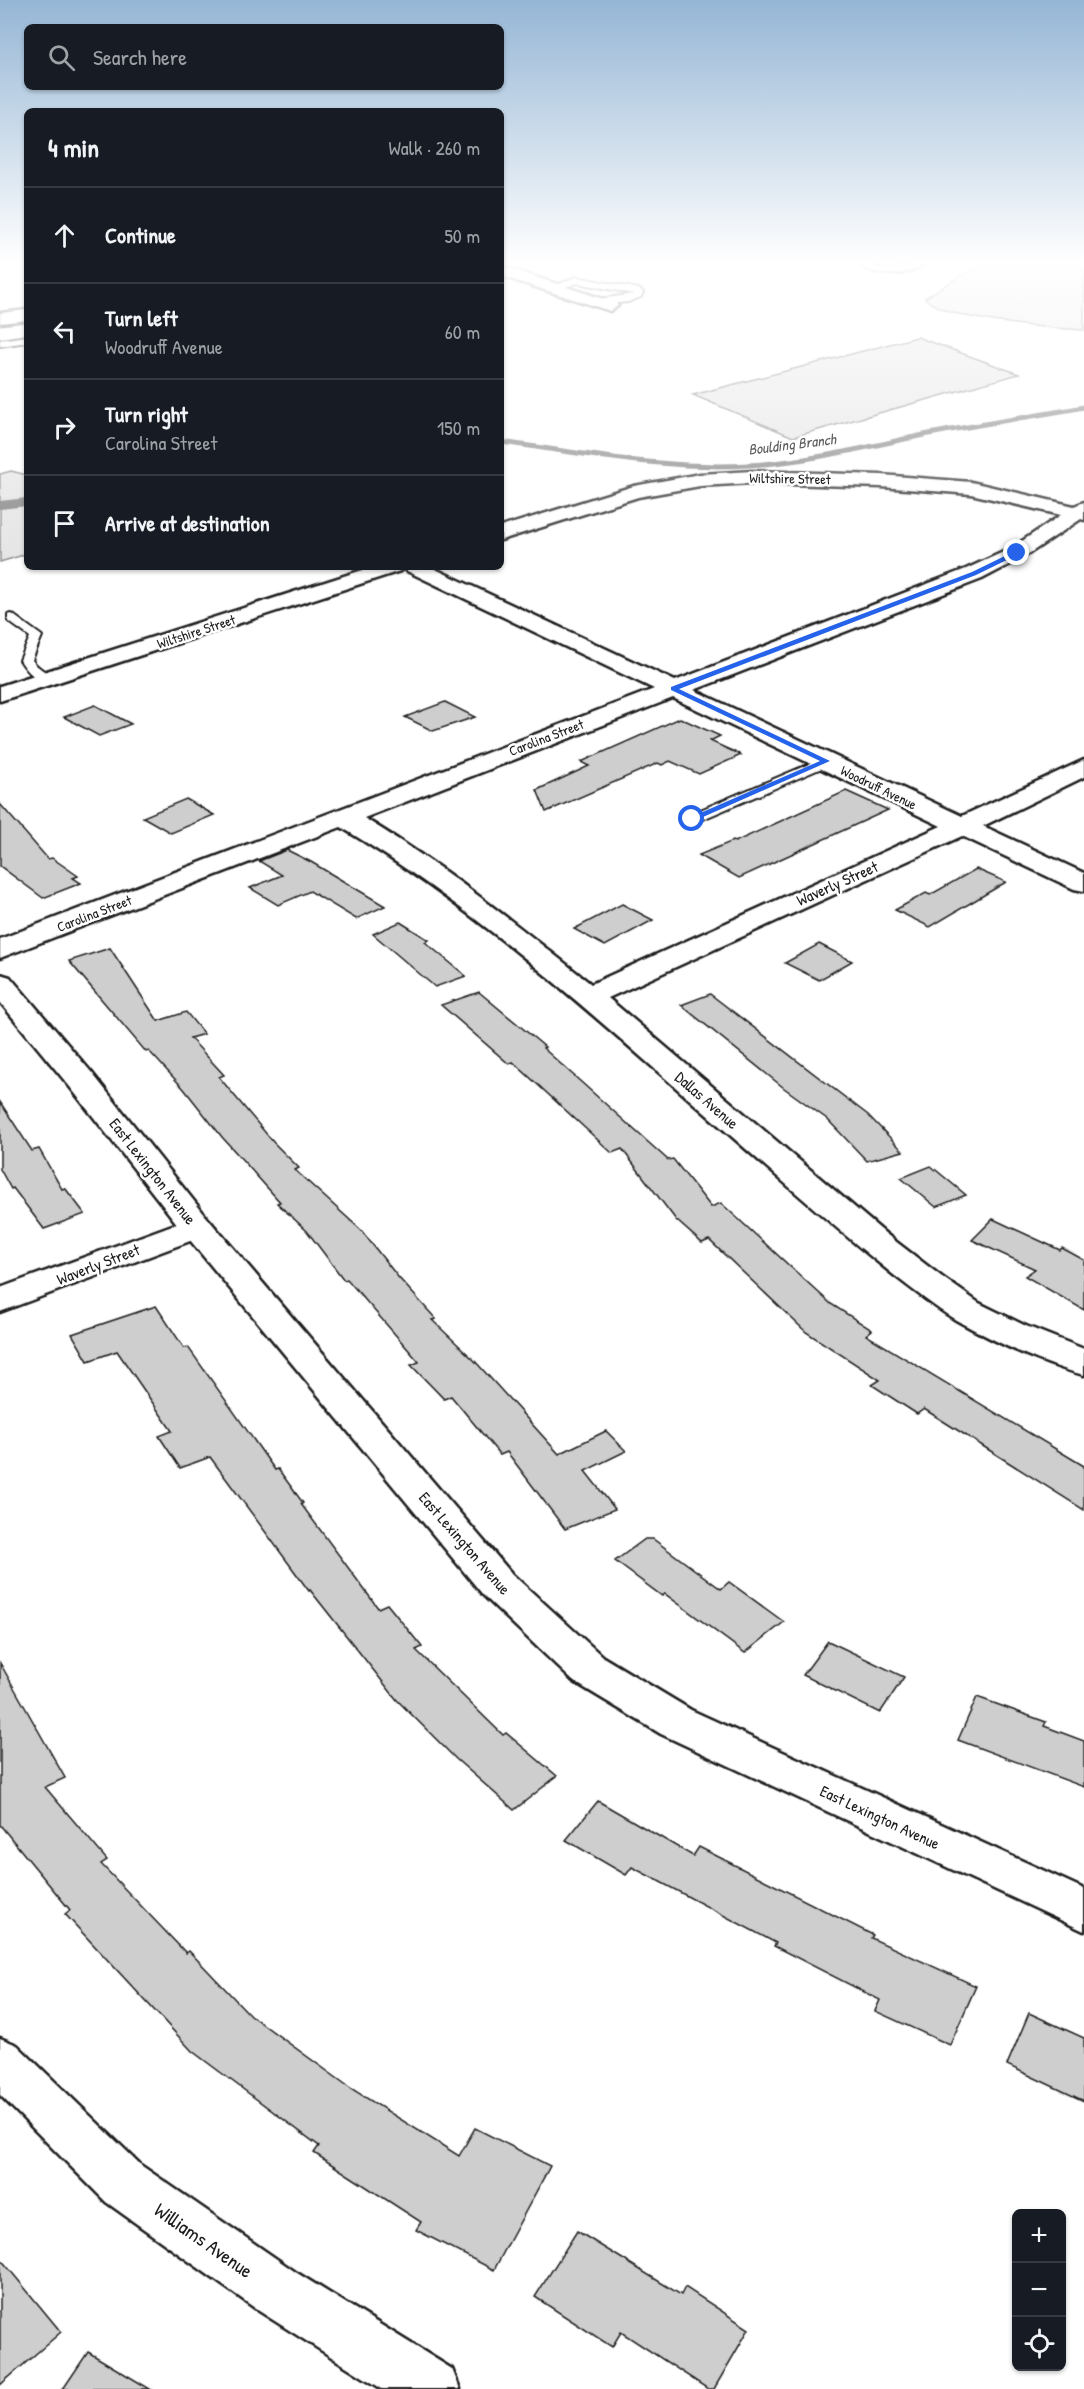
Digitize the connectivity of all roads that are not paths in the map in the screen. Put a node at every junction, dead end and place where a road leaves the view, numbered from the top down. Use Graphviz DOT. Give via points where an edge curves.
graph roads {
  1 [pos="1082,512"];
  2 [pos="504,533"];
  3 [pos="384,570"];
  4 [pos="420,570"];
  5 [pos="12,618"];
  6 [pos="47,679"];
  7 [pos="674,688"];
  8 [pos="0,694"];
  9 [pos="826,761"];
  10 [pos="1084,767"];
  11 [pos="342,816"];
  12 [pos="692,819"];
  13 [pos="962,826"];
  14 [pos="1084,883"];
  15 [pos="0,949"];
  16 [pos="0,983"];
  17 [pos="588,996"];
  18 [pos="197,1227"];
  19 [pos="0,1301"];
  20 [pos="1084,1363"];
  21 [pos="1084,1911"];
  22 [pos="0,2061"];
  23 [pos="432,2389"];
  1 -- 2 [label="street, Wiltshire Street" via="971,488 753,477 700,480 634,492"];
  1 -- 7 [label="street, Carolina Street" via="1017,553 974,574"];
  3 -- 6 [label="street, Wiltshire Street"];
  4 -- 7 [label="street, Woodruff Avenue"];
  5 -- 6 [label="lane" via="36,636 26,660"];
  6 -- 8 [label="street, Wiltshire Street"];
  7 -- 9 [label="street, Woodruff Avenue"];
  7 -- 11 [label="street, Carolina Street"];
  9 -- 12 [label="lane"];
  9 -- 13 [label="street, Woodruff Avenue"];
  10 -- 13 [label="street, Waverly Street"];
  11 -- 15 [label="street, Carolina Street"];
  11 -- 17 [label="street, Dallas Avenue" via="469,900"];
  13 -- 14 [label="street, Woodruff Avenue"];
  13 -- 17 [label="street, Waverly Street"];
  16 -- 18 [label="street, East Lexington Avenue"];
  17 -- 20 [label="street, Dallas Avenue" via="807,1186 930,1285 967,1311"];
  18 -- 19 [label="street, Waverly Street"];
  18 -- 21 [label="street, East Lexington Avenue" via="498,1585 588,1669 676,1722"];
  22 -- 23 [label="street, Williams Avenue" via="124,2184 278,2292"];
}
